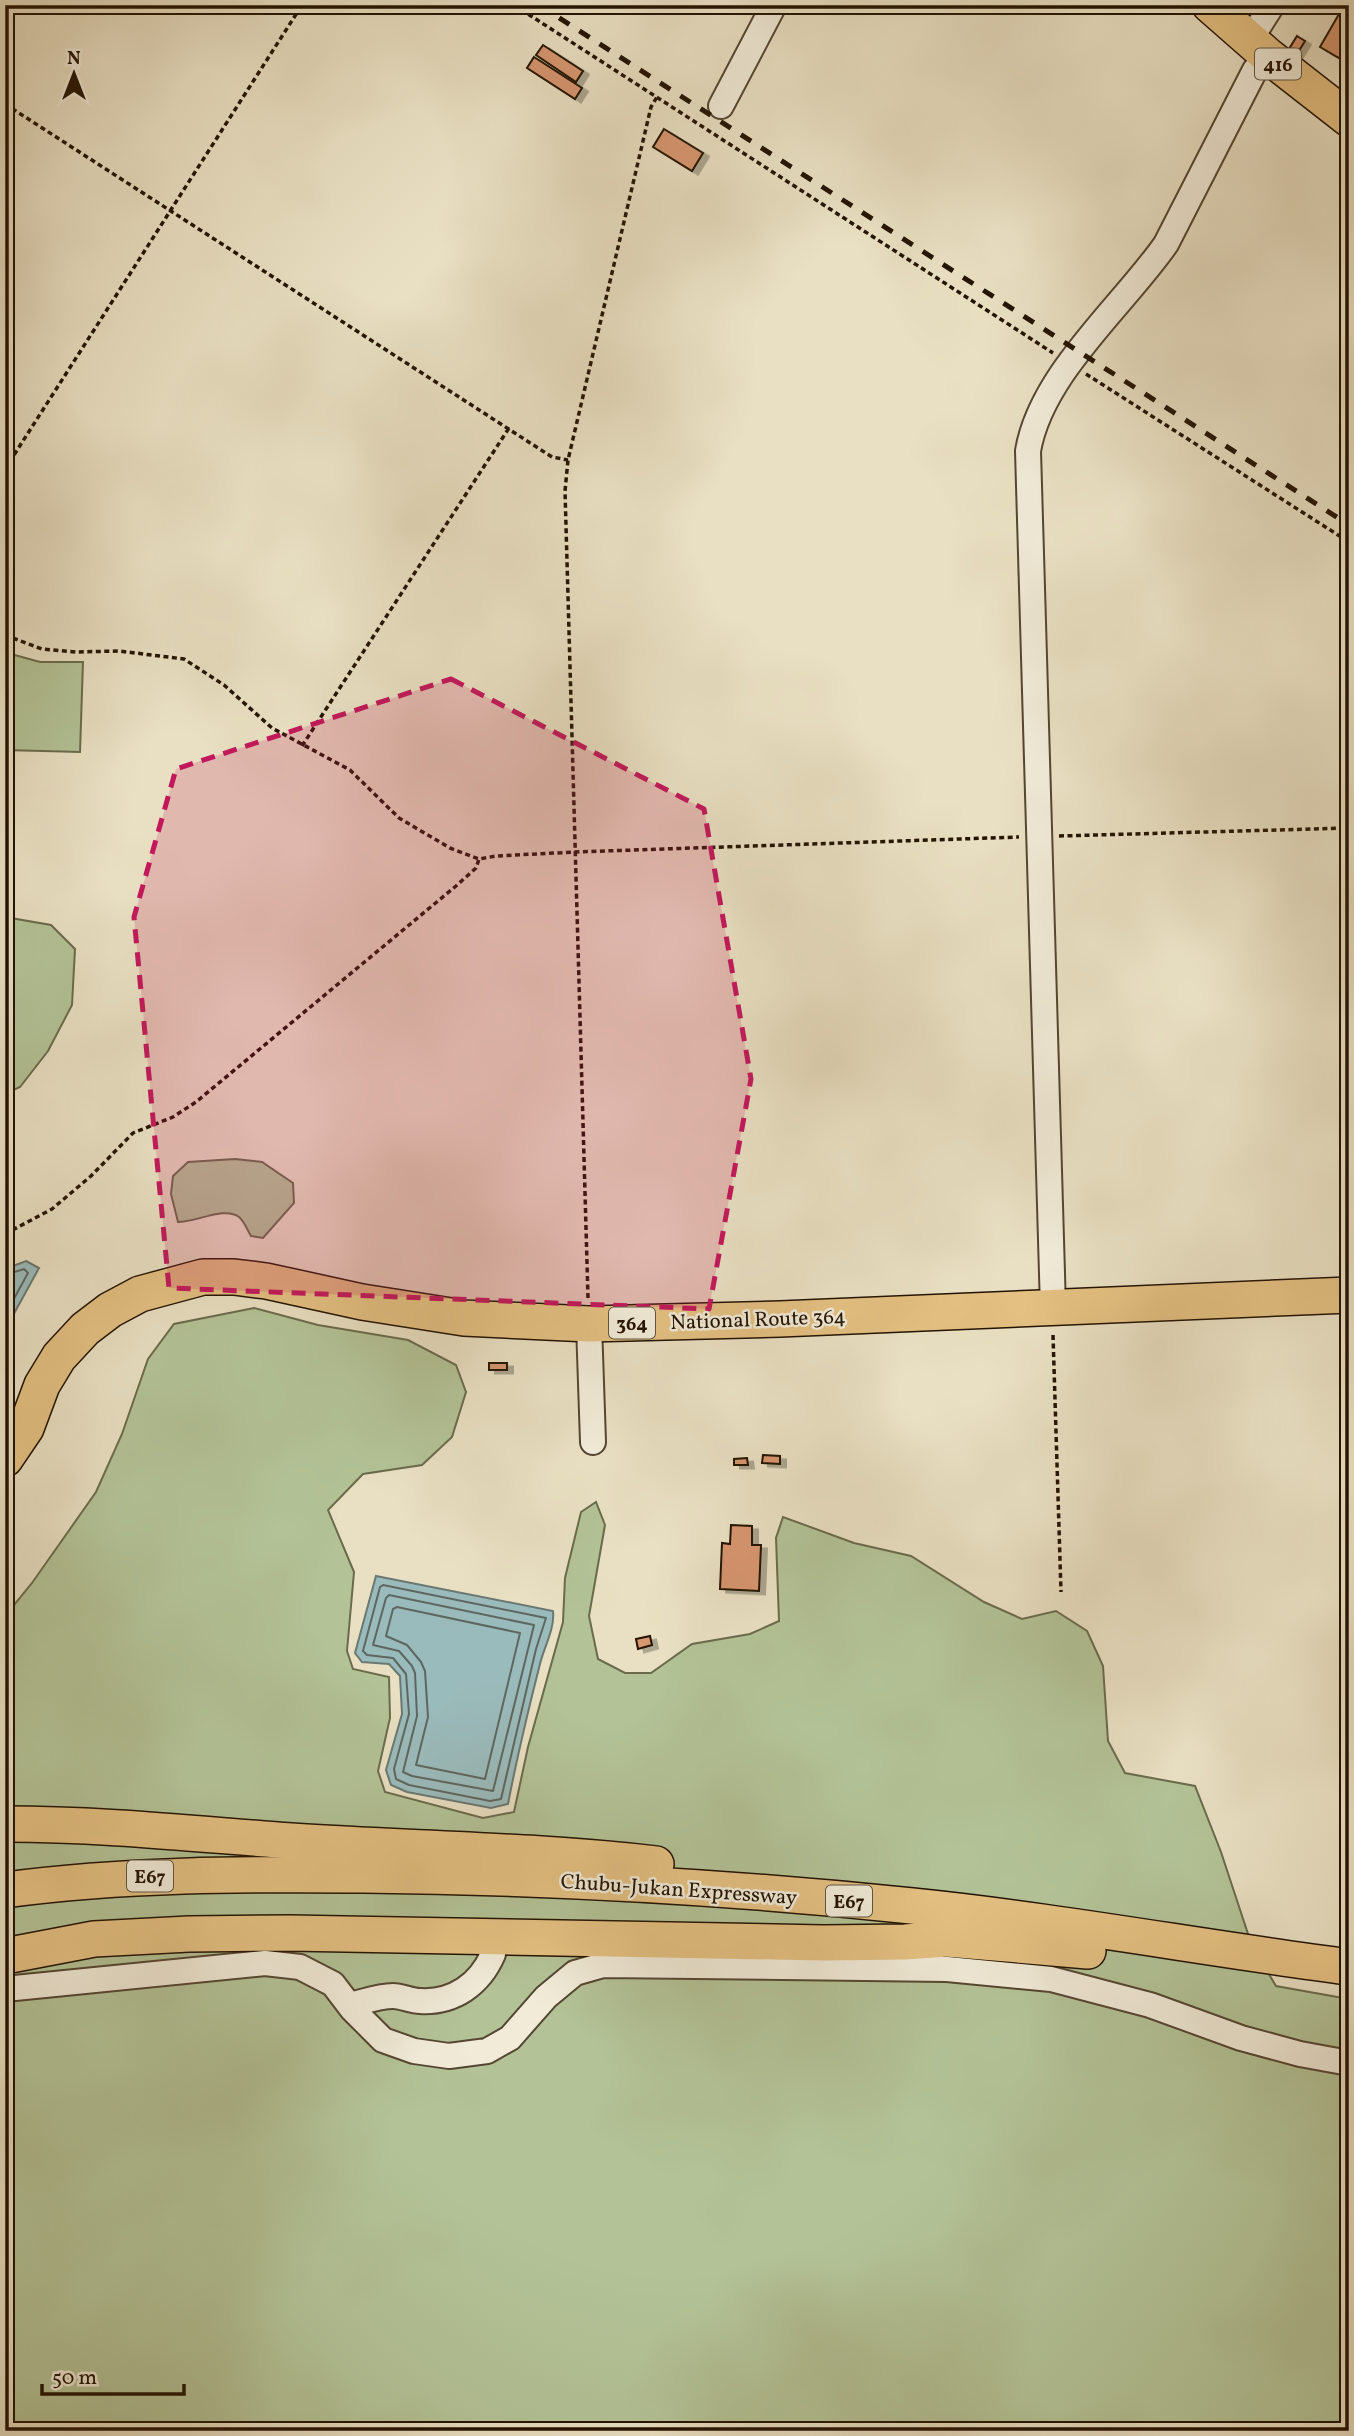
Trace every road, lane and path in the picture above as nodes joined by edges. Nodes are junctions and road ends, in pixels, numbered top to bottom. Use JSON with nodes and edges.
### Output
{"nodes":[{"id":1,"x":302,"y":5,"type":"edge"},
{"id":2,"x":514,"y":5,"type":"edge"},
{"id":3,"x":774,"y":5,"type":"edge"},
{"id":4,"x":1210,"y":5,"type":"edge"},
{"id":5,"x":1272,"y":5,"type":"edge"},
{"id":6,"x":1258,"y":48,"type":"junction"},
{"id":7,"x":657,"y":97,"type":"junction"},
{"id":8,"x":5,"y":104,"type":"edge"},
{"id":9,"x":721,"y":106,"type":"dead end"},
{"id":10,"x":1349,"y":119,"type":"edge"},
{"id":11,"x":170,"y":210,"type":"junction"},
{"id":12,"x":1070,"y":363,"type":"junction"},
{"id":13,"x":509,"y":428,"type":"junction"},
{"id":14,"x":568,"y":460,"type":"junction"},
{"id":15,"x":5,"y":469,"type":"edge"},
{"id":16,"x":1349,"y":542,"type":"edge"},
{"id":17,"x":5,"y":635,"type":"edge"},
{"id":18,"x":302,"y":746,"type":"junction"},
{"id":19,"x":1349,"y":828,"type":"edge"},
{"id":20,"x":1038,"y":837,"type":"junction"},
{"id":21,"x":575,"y":852,"type":"junction"},
{"id":22,"x":479,"y":859,"type":"junction"},
{"id":23,"x":5,"y":1234,"type":"edge"},
{"id":24,"x":1349,"y":1295,"type":"edge"},
{"id":25,"x":1053,"y":1308,"type":"junction"},
{"id":26,"x":589,"y":1324,"type":"junction"},
{"id":27,"x":593,"y":1441,"type":"dead end"},
{"id":28,"x":5,"y":1459,"type":"edge"},
{"id":29,"x":1060,"y":1592,"type":"dead end"},
{"id":30,"x":5,"y":1824,"type":"edge"},
{"id":31,"x":293,"y":1858,"type":"junction"},
{"id":32,"x":5,"y":1890,"type":"edge"},
{"id":33,"x":493,"y":1954,"type":"dead end"},
{"id":34,"x":5,"y":1956,"type":"edge"},
{"id":35,"x":1287,"y":1959,"type":"junction"},
{"id":36,"x":1349,"y":1967,"type":"edge"},
{"id":37,"x":5,"y":1989,"type":"edge"},
{"id":38,"x":350,"y":2005,"type":"junction"},
{"id":39,"x":1349,"y":2063,"type":"edge"}],
"edges":[{"from":1,"to":11,"type":"path"},
{"from":2,"to":7,"type":"path"},
{"from":3,"to":9,"type":"street"},
{"from":4,"to":6,"type":"highway","number":"416"},
{"from":5,"to":6,"type":"street"},
{"from":6,"to":10,"type":"highway","number":"416"},
{"from":6,"to":12,"type":"street"},
{"from":7,"to":12,"type":"path"},
{"from":7,"to":14,"type":"path"},
{"from":8,"to":11,"type":"path"},
{"from":11,"to":13,"type":"path"},
{"from":11,"to":15,"type":"path"},
{"from":12,"to":16,"type":"path"},
{"from":12,"to":20,"type":"street"},
{"from":13,"to":14,"type":"path"},
{"from":13,"to":18,"type":"path"},
{"from":14,"to":21,"type":"path"},
{"from":17,"to":18,"type":"path"},
{"from":18,"to":22,"type":"path"},
{"from":19,"to":20,"type":"path"},
{"from":20,"to":21,"type":"path"},
{"from":20,"to":25,"type":"street"},
{"from":21,"to":22,"type":"path"},
{"from":21,"to":26,"type":"path"},
{"from":22,"to":23,"type":"path"},
{"from":24,"to":25,"type":"highway","name":"National Route 364","number":"364"},
{"from":25,"to":26,"type":"highway","name":"National Route 364","number":"364"},
{"from":25,"to":29,"type":"path"},
{"from":26,"to":27,"type":"street"},
{"from":26,"to":28,"type":"highway","name":"National Route 364","number":"364"},
{"from":30,"to":31,"type":"highway"},
{"from":31,"to":32,"type":"highway","name":"Chubu-Jukan Expressway","number":"E67"},
{"from":31,"to":35,"type":"highway","name":"Chubu-Jukan Expressway","number":"E67"},
{"from":33,"to":38,"type":"street"},
{"from":34,"to":35,"type":"highway"},
{"from":35,"to":36,"type":"highway","name":"Chubu-Jukan Expressway","number":"E67"},
{"from":37,"to":38,"type":"street"},
{"from":38,"to":39,"type":"street"}]}
